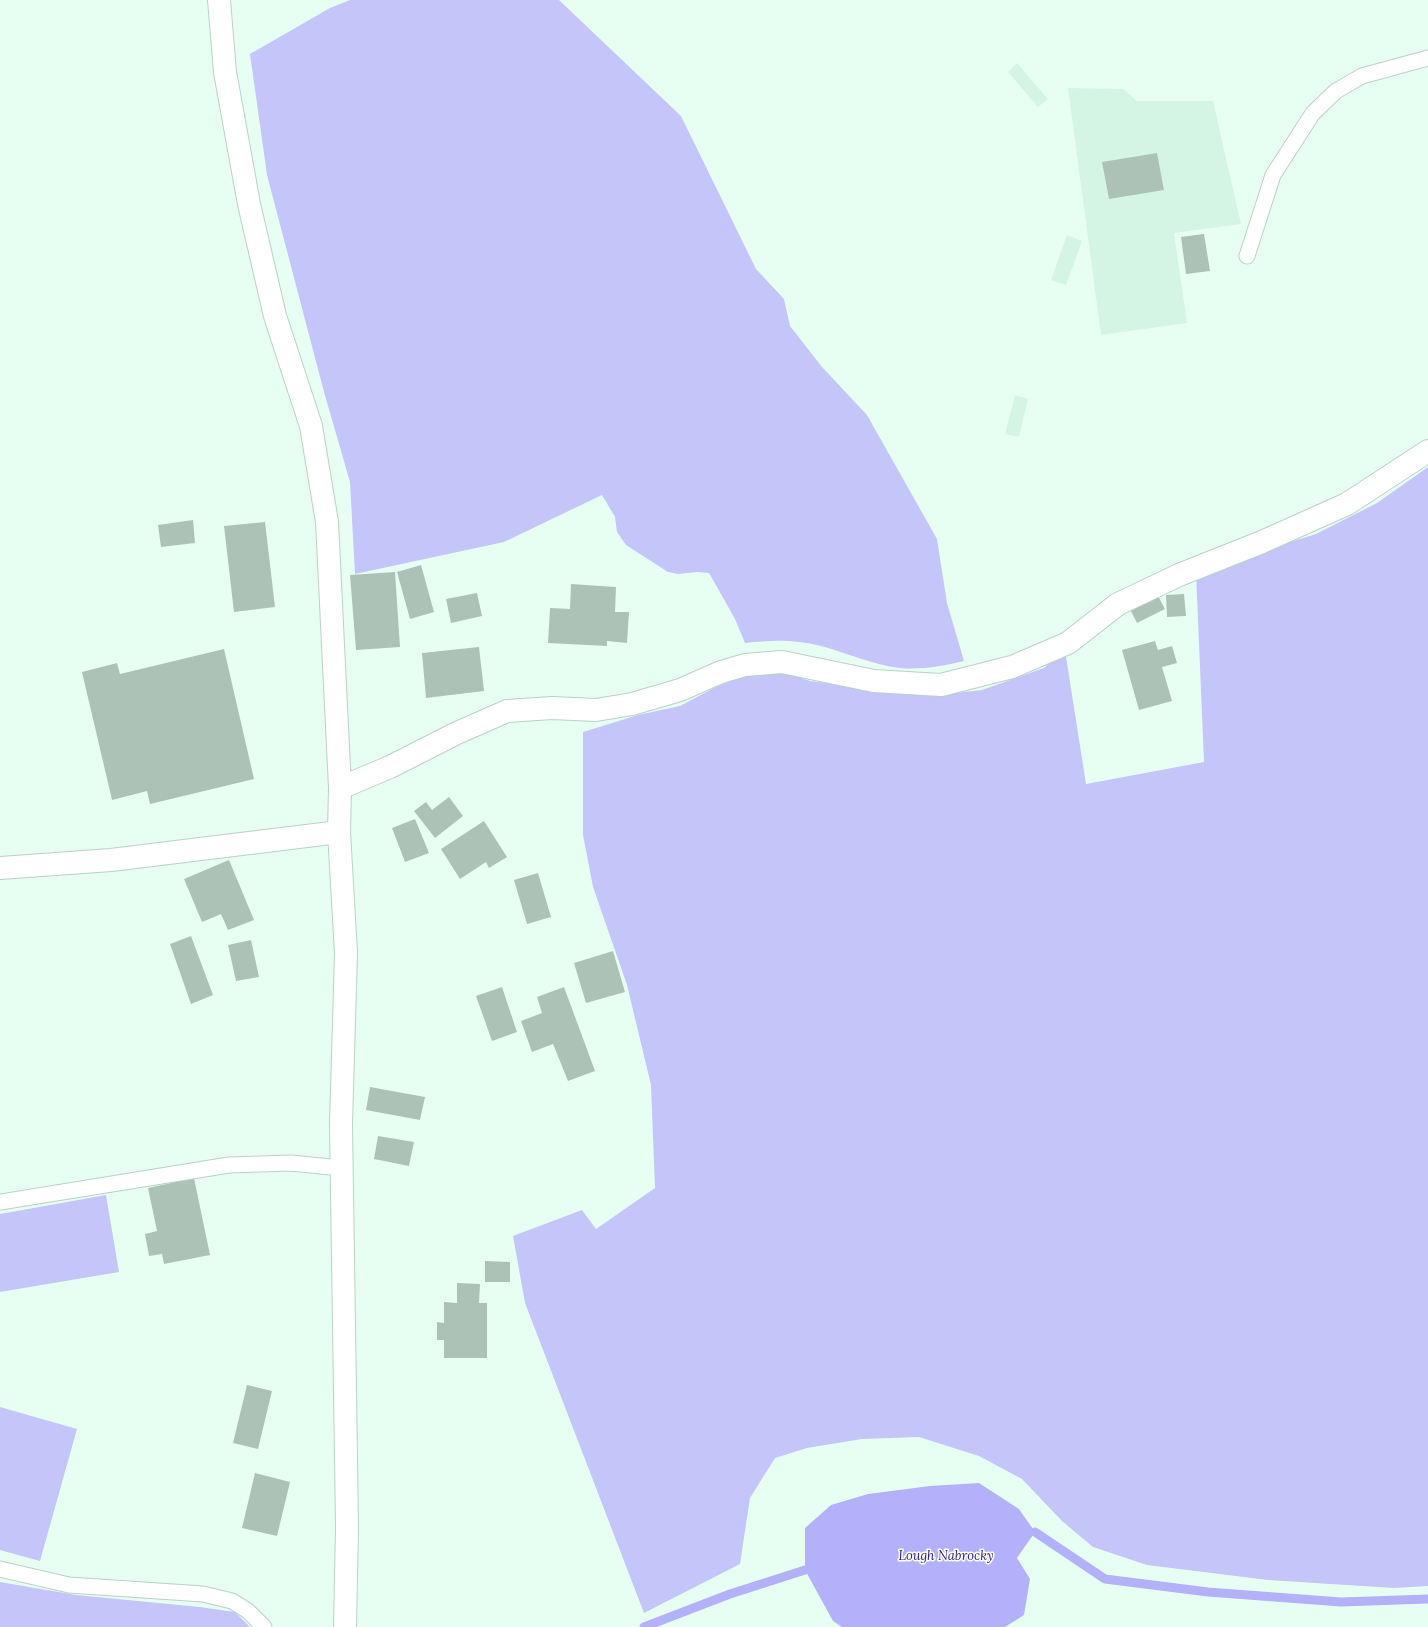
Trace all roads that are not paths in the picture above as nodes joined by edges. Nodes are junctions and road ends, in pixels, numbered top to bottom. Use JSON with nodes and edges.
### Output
{"nodes":[{"id":1,"x":219,"y":0,"type":"edge"},
{"id":2,"x":1428,"y":58,"type":"edge"},
{"id":3,"x":1247,"y":256,"type":"dead end"},
{"id":4,"x":1428,"y":451,"type":"edge"},
{"id":5,"x":340,"y":788,"type":"junction"},
{"id":6,"x":339,"y":832,"type":"junction"},
{"id":7,"x":0,"y":868,"type":"edge"},
{"id":8,"x":341,"y":1168,"type":"junction"},
{"id":9,"x":0,"y":1202,"type":"edge"},
{"id":10,"x":0,"y":1569,"type":"edge"},
{"id":11,"x":264,"y":1627,"type":"edge"},
{"id":12,"x":345,"y":1627,"type":"edge"}],
"edges":[{"from":1,"to":5,"type":"street"},
{"from":2,"to":3,"type":"lane"},
{"from":4,"to":5,"type":"street"},
{"from":5,"to":6,"type":"street"},
{"from":6,"to":7,"type":"street"},
{"from":6,"to":8,"type":"street"},
{"from":8,"to":9,"type":"lane"},
{"from":8,"to":12,"type":"street"},
{"from":10,"to":11,"type":"lane"}]}
